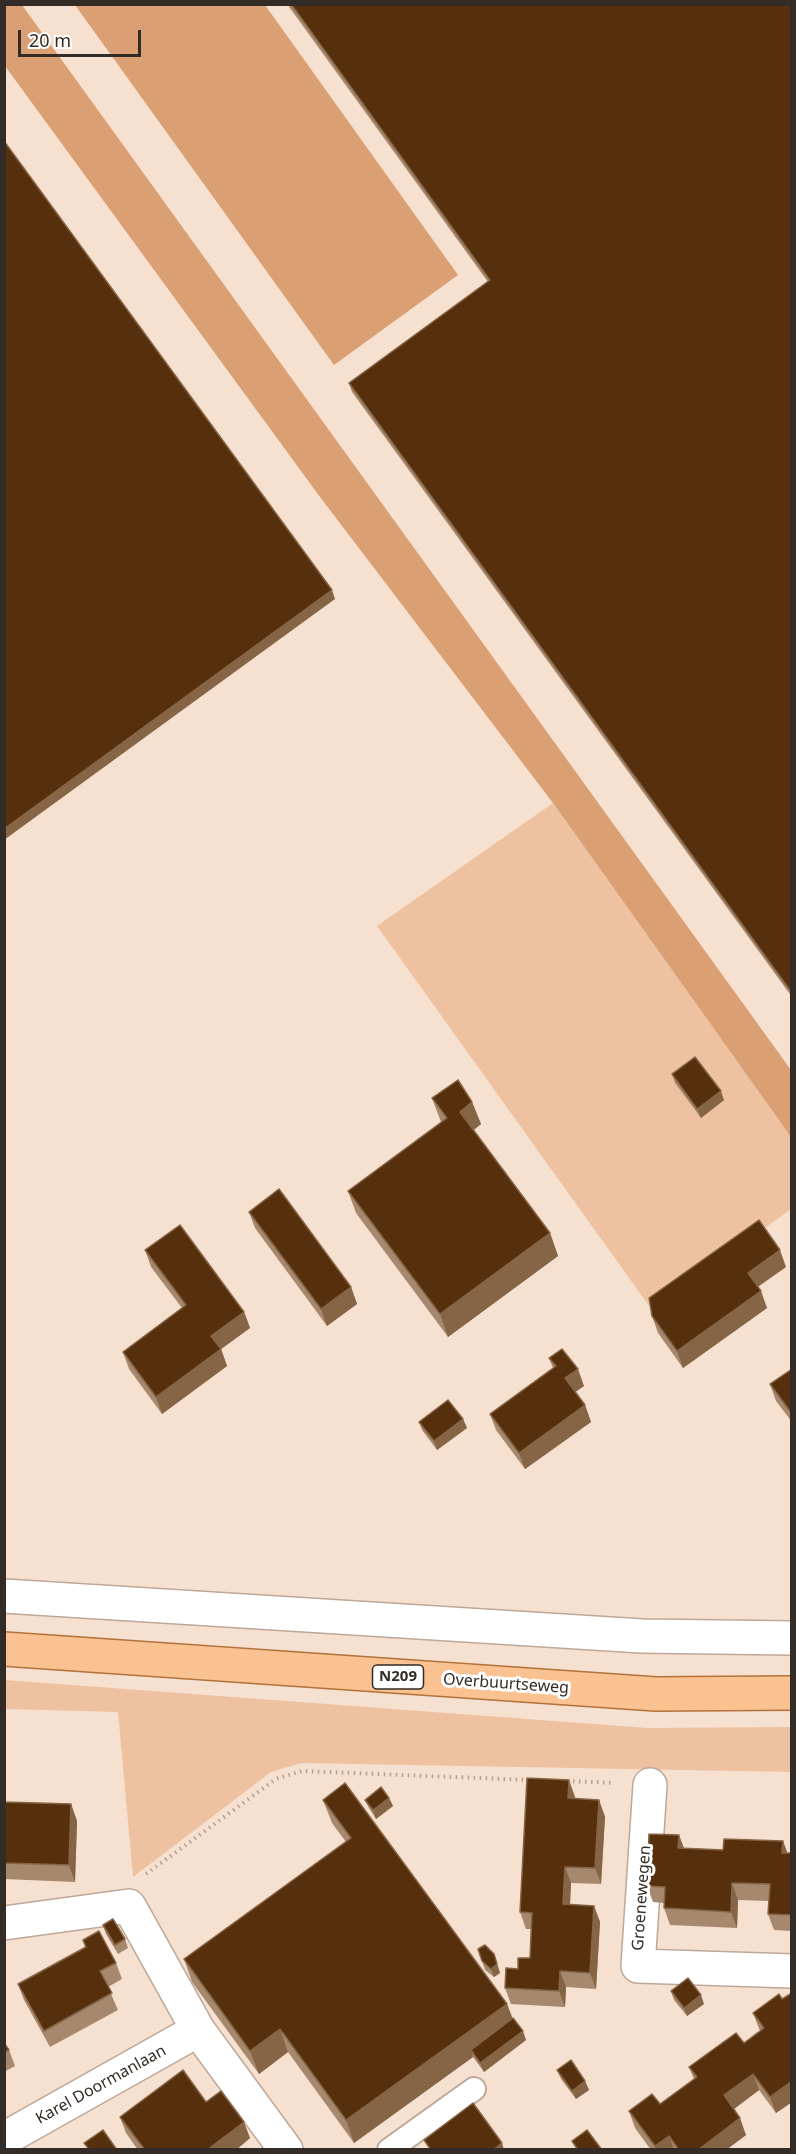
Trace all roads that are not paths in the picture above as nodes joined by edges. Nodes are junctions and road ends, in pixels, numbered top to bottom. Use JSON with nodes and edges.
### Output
{"nodes":[{"id":1,"x":4,"y":1596,"type":"edge"},
{"id":2,"x":792,"y":1638,"type":"edge"},
{"id":3,"x":4,"y":1649,"type":"edge"},
{"id":4,"x":792,"y":1693,"type":"edge"},
{"id":5,"x":650,"y":1785,"type":"road end"},
{"id":6,"x":4,"y":1923,"type":"edge"},
{"id":7,"x":792,"y":1971,"type":"edge"},
{"id":8,"x":198,"y":2030,"type":"junction"},
{"id":9,"x":474,"y":2088,"type":"dead end"},
{"id":10,"x":4,"y":2139,"type":"edge"},
{"id":11,"x":286,"y":2150,"type":"edge"},
{"id":12,"x":389,"y":2150,"type":"edge"}],
"edges":[{"from":1,"to":2,"type":"street"},
{"from":3,"to":4,"type":"main road","name":"Overbuurtseweg","number":"N209"},
{"from":5,"to":7,"type":"street","name":"Groenewegen"},
{"from":6,"to":8,"type":"street"},
{"from":8,"to":10,"type":"street","name":"Karel Doormanlaan"},
{"from":8,"to":11,"type":"street"},
{"from":9,"to":12,"type":"lane"}]}
